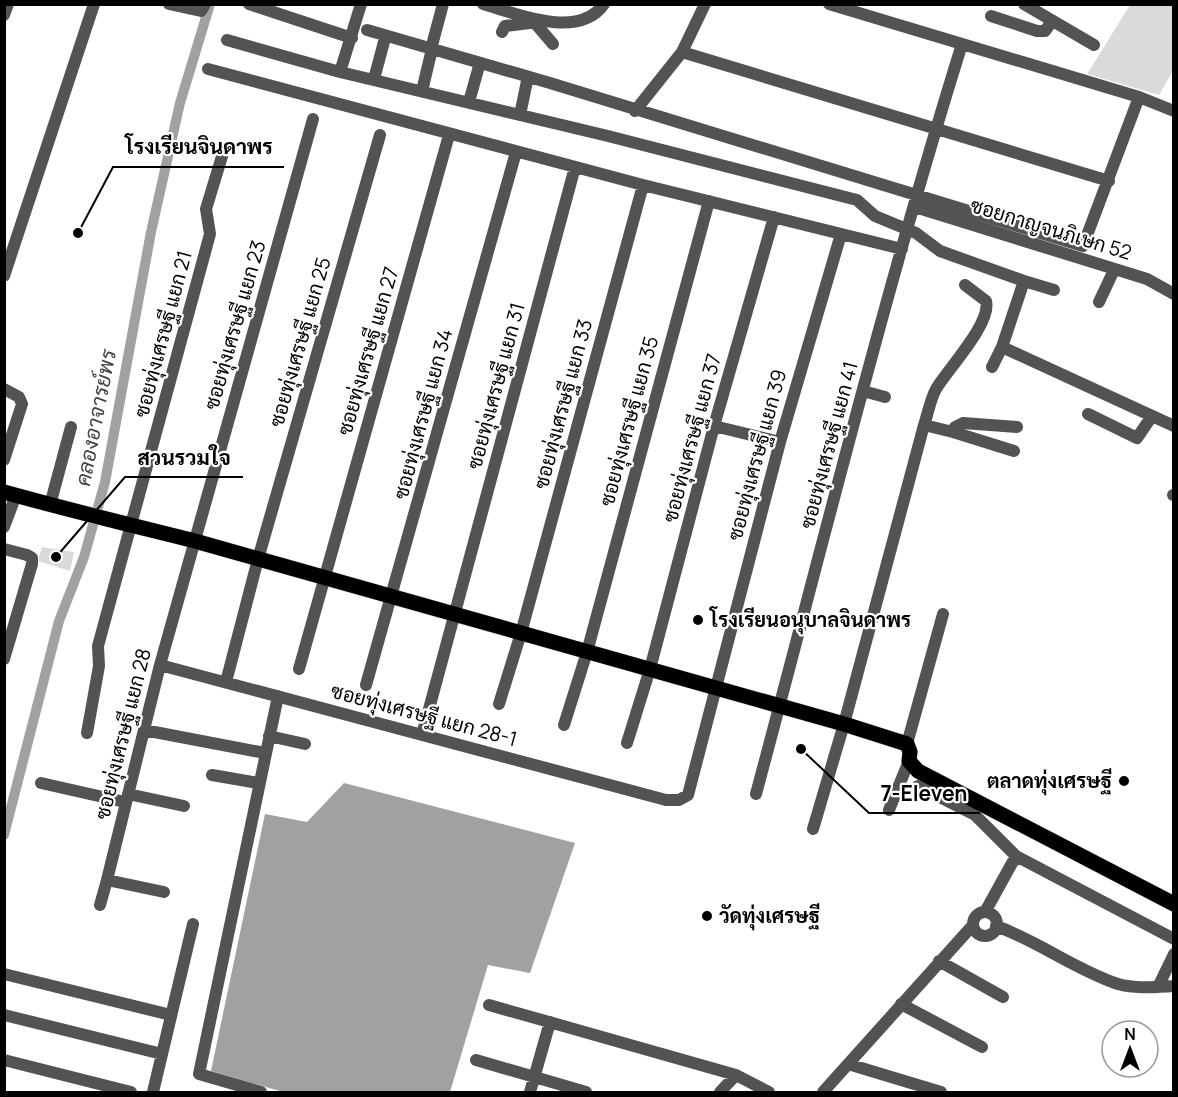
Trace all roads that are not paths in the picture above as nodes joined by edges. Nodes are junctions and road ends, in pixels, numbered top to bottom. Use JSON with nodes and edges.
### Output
{"nodes":[{"id":1,"x":8,"y":4,"type":"edge"},
{"id":2,"x":94,"y":4,"type":"edge"},
{"id":3,"x":169,"y":4,"type":"edge"},
{"id":4,"x":249,"y":4,"type":"edge"},
{"id":5,"x":361,"y":4,"type":"edge"},
{"id":6,"x":443,"y":4,"type":"edge"},
{"id":7,"x":483,"y":4,"type":"edge"},
{"id":8,"x":604,"y":4,"type":"edge"},
{"id":9,"x":705,"y":4,"type":"edge"},
{"id":10,"x":829,"y":4,"type":"edge"},
{"id":11,"x":999,"y":4,"type":"edge"},
{"id":12,"x":1024,"y":4,"type":"edge"},
{"id":13,"x":200,"y":8,"type":"edge"},
{"id":14,"x":1039,"y":8,"type":"edge"},
{"id":15,"x":4,"y":15,"type":"edge"},
{"id":16,"x":1052,"y":21,"type":"junction"},
{"id":17,"x":539,"y":22,"type":"junction"},
{"id":18,"x":367,"y":30,"type":"dead end"},
{"id":19,"x":501,"y":32,"type":"dead end"},
{"id":20,"x":352,"y":38,"type":"junction"},
{"id":21,"x":385,"y":38,"type":"dead end"},
{"id":22,"x":227,"y":40,"type":"dead end"},
{"id":23,"x":554,"y":44,"type":"dead end"},
{"id":24,"x":962,"y":44,"type":"junction"},
{"id":25,"x":1094,"y":45,"type":"dead end"},
{"id":26,"x":431,"y":51,"type":"junction"},
{"id":27,"x":682,"y":52,"type":"junction"},
{"id":28,"x":479,"y":66,"type":"dead end"},
{"id":29,"x":208,"y":69,"type":"dead end"},
{"id":30,"x":340,"y":72,"type":"junction"},
{"id":31,"x":374,"y":79,"type":"junction"},
{"id":32,"x":528,"y":81,"type":"dead end"},
{"id":33,"x":422,"y":91,"type":"junction"},
{"id":34,"x":1139,"y":97,"type":"junction"},
{"id":35,"x":469,"y":102,"type":"junction"},
{"id":36,"x":634,"y":111,"type":"junction"},
{"id":37,"x":1173,"y":111,"type":"edge"},
{"id":38,"x":520,"y":115,"type":"junction"},
{"id":39,"x":313,"y":119,"type":"dead end"},
{"id":40,"x":936,"y":130,"type":"junction"},
{"id":41,"x":380,"y":135,"type":"dead end"},
{"id":42,"x":449,"y":135,"type":"junction"},
{"id":43,"x":516,"y":152,"type":"junction"},
{"id":44,"x":223,"y":153,"type":"dead end"},
{"id":45,"x":575,"y":167,"type":"junction"},
{"id":46,"x":1109,"y":181,"type":"junction"},
{"id":47,"x":643,"y":185,"type":"junction"},
{"id":48,"x":708,"y":201,"type":"junction"},
{"id":49,"x":917,"y":201,"type":"junction"},
{"id":50,"x":774,"y":217,"type":"junction"},
{"id":51,"x":907,"y":230,"type":"junction"},
{"id":52,"x":841,"y":234,"type":"junction"},
{"id":53,"x":902,"y":249,"type":"junction"},
{"id":54,"x":1114,"y":270,"type":"junction"},
{"id":55,"x":4,"y":276,"type":"edge"},
{"id":56,"x":1024,"y":281,"type":"junction"},
{"id":57,"x":965,"y":285,"type":"dead end"},
{"id":58,"x":1054,"y":290,"type":"dead end"},
{"id":59,"x":1173,"y":294,"type":"edge"},
{"id":60,"x":1099,"y":302,"type":"dead end"},
{"id":61,"x":1002,"y":347,"type":"junction"},
{"id":62,"x":992,"y":367,"type":"dead end"},
{"id":63,"x":4,"y":389,"type":"edge"},
{"id":64,"x":863,"y":391,"type":"junction"},
{"id":65,"x":885,"y":397,"type":"dead end"},
{"id":66,"x":1088,"y":414,"type":"dead end"},
{"id":67,"x":1152,"y":416,"type":"junction"},
{"id":68,"x":924,"y":425,"type":"junction"},
{"id":69,"x":714,"y":426,"type":"junction"},
{"id":70,"x":1173,"y":426,"type":"edge"},
{"id":71,"x":71,"y":427,"type":"dead end"},
{"id":72,"x":1017,"y":427,"type":"dead end"},
{"id":73,"x":953,"y":432,"type":"junction"},
{"id":74,"x":780,"y":441,"type":"junction"},
{"id":75,"x":1014,"y":451,"type":"dead end"},
{"id":76,"x":4,"y":460,"type":"edge"},
{"id":77,"x":10,"y":493,"type":"edge"},
{"id":78,"x":50,"y":505,"type":"junction"},
{"id":79,"x":132,"y":525,"type":"junction"},
{"id":80,"x":4,"y":527,"type":"edge"},
{"id":81,"x":195,"y":542,"type":"junction"},
{"id":82,"x":4,"y":549,"type":"edge"},
{"id":83,"x":258,"y":559,"type":"junction"},
{"id":84,"x":325,"y":578,"type":"junction"},
{"id":85,"x":392,"y":597,"type":"junction"},
{"id":86,"x":943,"y":614,"type":"dead end"},
{"id":87,"x":456,"y":615,"type":"junction"},
{"id":88,"x":521,"y":633,"type":"junction"},
{"id":89,"x":586,"y":652,"type":"junction"},
{"id":90,"x":4,"y":658,"type":"edge"},
{"id":91,"x":160,"y":665,"type":"junction"},
{"id":92,"x":299,"y":669,"type":"dead end"},
{"id":93,"x":650,"y":669,"type":"junction"},
{"id":94,"x":226,"y":682,"type":"junction"},
{"id":95,"x":366,"y":685,"type":"dead end"},
{"id":96,"x":715,"y":687,"type":"junction"},
{"id":97,"x":278,"y":696,"type":"junction"},
{"id":98,"x":499,"y":704,"type":"dead end"},
{"id":99,"x":780,"y":706,"type":"junction"},
{"id":100,"x":844,"y":724,"type":"junction"},
{"id":101,"x":564,"y":725,"type":"dead end"},
{"id":102,"x":144,"y":730,"type":"junction"},
{"id":103,"x":87,"y":733,"type":"dead end"},
{"id":104,"x":422,"y":735,"type":"junction"},
{"id":105,"x":269,"y":736,"type":"junction"},
{"id":106,"x":627,"y":743,"type":"dead end"},
{"id":107,"x":305,"y":744,"type":"dead end"},
{"id":108,"x":907,"y":744,"type":"junction"},
{"id":109,"x":265,"y":753,"type":"junction"},
{"id":110,"x":909,"y":760,"type":"junction"},
{"id":111,"x":212,"y":775,"type":"dead end"},
{"id":112,"x":41,"y":783,"type":"dead end"},
{"id":113,"x":258,"y":783,"type":"junction"},
{"id":114,"x":918,"y":786,"type":"dead end"},
{"id":115,"x":756,"y":794,"type":"dead end"},
{"id":116,"x":126,"y":798,"type":"junction"},
{"id":117,"x":679,"y":800,"type":"joint"},
{"id":118,"x":184,"y":806,"type":"dead end"},
{"id":119,"x":889,"y":810,"type":"dead end"},
{"id":120,"x":813,"y":829,"type":"dead end"},
{"id":121,"x":1016,"y":856,"type":"junction"},
{"id":122,"x":107,"y":880,"type":"junction"},
{"id":123,"x":165,"y":892,"type":"dead end"},
{"id":124,"x":1173,"y":904,"type":"edge"},
{"id":125,"x":100,"y":905,"type":"dead end"},
{"id":126,"x":985,"y":912,"type":"junction"},
{"id":127,"x":193,"y":924,"type":"dead end"},
{"id":128,"x":973,"y":925,"type":"junction"},
{"id":129,"x":996,"y":926,"type":"junction"},
{"id":130,"x":1173,"y":939,"type":"edge"},
{"id":131,"x":1173,"y":954,"type":"edge"},
{"id":132,"x":939,"y":961,"type":"junction"},
{"id":133,"x":4,"y":974,"type":"edge"},
{"id":134,"x":1173,"y":986,"type":"edge"},
{"id":135,"x":1158,"y":987,"type":"junction"},
{"id":136,"x":1003,"y":997,"type":"dead end"},
{"id":137,"x":901,"y":1004,"type":"junction"},
{"id":138,"x":489,"y":1005,"type":"dead end"},
{"id":139,"x":171,"y":1015,"type":"junction"},
{"id":140,"x":4,"y":1016,"type":"edge"},
{"id":141,"x":549,"y":1022,"type":"junction"},
{"id":142,"x":982,"y":1047,"type":"dead end"},
{"id":143,"x":162,"y":1054,"type":"junction"},
{"id":144,"x":4,"y":1060,"type":"edge"},
{"id":145,"x":476,"y":1060,"type":"dead end"},
{"id":146,"x":848,"y":1064,"type":"junction"},
{"id":147,"x":736,"y":1075,"type":"junction"},
{"id":148,"x":534,"y":1077,"type":"junction"},
{"id":149,"x":131,"y":1092,"type":"edge"},
{"id":150,"x":153,"y":1092,"type":"edge"},
{"id":151,"x":261,"y":1092,"type":"edge"},
{"id":152,"x":530,"y":1092,"type":"edge"},
{"id":153,"x":586,"y":1092,"type":"edge"},
{"id":154,"x":720,"y":1092,"type":"edge"},
{"id":155,"x":769,"y":1092,"type":"edge"},
{"id":156,"x":823,"y":1092,"type":"edge"},
{"id":157,"x":941,"y":1092,"type":"edge"}],
"edges":[{"from":1,"to":15,"type":"street"},
{"from":2,"to":55,"type":"street"},
{"from":3,"to":13,"type":"street"},
{"from":4,"to":20,"type":"street"},
{"from":5,"to":20,"type":"street"},
{"from":6,"to":26,"type":"street"},
{"from":7,"to":17,"type":"street"},
{"from":8,"to":17,"type":"street"},
{"from":9,"to":27,"type":"street"},
{"from":10,"to":24,"type":"street"},
{"from":11,"to":16,"type":"street"},
{"from":12,"to":14,"type":"street"},
{"from":14,"to":16,"type":"street"},
{"from":16,"to":25,"type":"street"},
{"from":17,"to":19,"type":"street"},
{"from":17,"to":23,"type":"street"},
{"from":18,"to":26,"type":"street"},
{"from":20,"to":30,"type":"street"},
{"from":21,"to":31,"type":"street"},
{"from":22,"to":30,"type":"street"},
{"from":24,"to":34,"type":"street"},
{"from":24,"to":40,"type":"street","name":"ซอยทุ่งเศรษฐี แยก 41"},
{"from":26,"to":33,"type":"street"},
{"from":26,"to":36,"type":"street"},
{"from":27,"to":36,"type":"street"},
{"from":27,"to":40,"type":"street"},
{"from":28,"to":35,"type":"street"},
{"from":29,"to":42,"type":"street"},
{"from":30,"to":31,"type":"street"},
{"from":31,"to":33,"type":"street"},
{"from":32,"to":38,"type":"street"},
{"from":33,"to":35,"type":"street"},
{"from":34,"to":37,"type":"street"},
{"from":34,"to":46,"type":"street"},
{"from":35,"to":38,"type":"street"},
{"from":36,"to":49,"type":"street"},
{"from":38,"to":51,"type":"street"},
{"from":39,"to":81,"type":"street","name":"ซอยทุ่งเศรษฐี แยก 23"},
{"from":40,"to":46,"type":"street"},
{"from":40,"to":49,"type":"street","name":"ซอยทุ่งเศรษฐี แยก 41"},
{"from":41,"to":83,"type":"street","name":"ซอยทุ่งเศรษฐี แยก 25"},
{"from":42,"to":43,"type":"street"},
{"from":42,"to":84,"type":"street","name":"ซอยทุ่งเศรษฐี แยก 27"},
{"from":43,"to":45,"type":"street"},
{"from":43,"to":85,"type":"street","name":"ซอยทุ่งเศรษฐี แยก 34"},
{"from":44,"to":79,"type":"street","name":"ซอยทุ่งเศรษฐี แยก 21"},
{"from":45,"to":47,"type":"street"},
{"from":45,"to":87,"type":"street","name":"ซอยทุ่งเศรษฐี แยก 31"},
{"from":46,"to":49,"type":"street"},
{"from":47,"to":48,"type":"street"},
{"from":47,"to":88,"type":"street","name":"ซอยทุ่งเศรษฐี แยก 33"},
{"from":48,"to":50,"type":"street"},
{"from":48,"to":89,"type":"street","name":"ซอยทุ่งเศรษฐี แยก 35"},
{"from":49,"to":51,"type":"street","name":"ซอยทุ่งเศรษฐี แยก 41"},
{"from":49,"to":54,"type":"street","name":"ซอยกาญจนภิเษก 52"},
{"from":50,"to":52,"type":"street"},
{"from":50,"to":69,"type":"street","name":"ซอยทุ่งเศรษฐี แยก 37"},
{"from":51,"to":53,"type":"street","name":"ซอยทุ่งเศรษฐี แยก 41"},
{"from":51,"to":56,"type":"street"},
{"from":52,"to":53,"type":"street"},
{"from":52,"to":74,"type":"street","name":"ซอยทุ่งเศรษฐี แยก 39"},
{"from":53,"to":64,"type":"street","name":"ซอยทุ่งเศรษฐี แยก 41"},
{"from":54,"to":59,"type":"street","name":"ซอยกาญจนภิเษก 52"},
{"from":54,"to":60,"type":"street"},
{"from":56,"to":58,"type":"street"},
{"from":56,"to":61,"type":"street"},
{"from":57,"to":68,"type":"street"},
{"from":61,"to":62,"type":"street"},
{"from":61,"to":67,"type":"street"},
{"from":63,"to":76,"type":"street"},
{"from":64,"to":65,"type":"street"},
{"from":64,"to":99,"type":"street","name":"ซอยทุ่งเศรษฐี แยก 41"},
{"from":66,"to":67,"type":"street"},
{"from":67,"to":70,"type":"street"},
{"from":68,"to":73,"type":"street"},
{"from":68,"to":100,"type":"street"},
{"from":69,"to":74,"type":"street"},
{"from":69,"to":93,"type":"street","name":"ซอยทุ่งเศรษฐี แยก 37"},
{"from":71,"to":78,"type":"street"},
{"from":72,"to":73,"type":"street"},
{"from":73,"to":75,"type":"street"},
{"from":74,"to":96,"type":"street","name":"ซอยทุ่งเศรษฐี แยก 39"},
{"from":77,"to":78,"type":"main road"},
{"from":77,"to":80,"type":"street"},
{"from":78,"to":79,"type":"main road"},
{"from":79,"to":81,"type":"main road"},
{"from":79,"to":103,"type":"street","name":"ซอยทุ่งเศรษฐี แยก 21"},
{"from":81,"to":83,"type":"main road"},
{"from":81,"to":91,"type":"street","name":"ซอยทุ่งเศรษฐี แยก 28"},
{"from":82,"to":90,"type":"street"},
{"from":83,"to":84,"type":"main road"},
{"from":83,"to":94,"type":"street","name":"ซอยทุ่งเศรษฐี แยก 25"},
{"from":84,"to":85,"type":"main road"},
{"from":84,"to":92,"type":"street","name":"ซอยทุ่งเศรษฐี แยก 27"},
{"from":85,"to":87,"type":"main road"},
{"from":85,"to":95,"type":"street","name":"ซอยทุ่งเศรษฐี แยก 34"},
{"from":86,"to":108,"type":"street"},
{"from":87,"to":88,"type":"main road"},
{"from":87,"to":104,"type":"street","name":"ซอยทุ่งเศรษฐี แยก 31"},
{"from":88,"to":89,"type":"main road"},
{"from":88,"to":98,"type":"street","name":"ซอยทุ่งเศรษฐี แยก 33"},
{"from":89,"to":93,"type":"main road"},
{"from":89,"to":101,"type":"street","name":"ซอยทุ่งเศรษฐี แยก 35"},
{"from":91,"to":94,"type":"street","name":"ซอยทุ่งเศรษฐี แยก 28-1"},
{"from":91,"to":102,"type":"street","name":"ซอยทุ่งเศรษฐี แยก 28"},
{"from":93,"to":96,"type":"main road"},
{"from":93,"to":106,"type":"street","name":"ซอยทุ่งเศรษฐี แยก 37"},
{"from":94,"to":97,"type":"street","name":"ซอยทุ่งเศรษฐี แยก 28-1"},
{"from":96,"to":99,"type":"main road"},
{"from":96,"to":117,"type":"street","name":"ซอยทุ่งเศรษฐี แยก 39"},
{"from":97,"to":104,"type":"street","name":"ซอยทุ่งเศรษฐี แยก 28-1"},
{"from":97,"to":105,"type":"street"},
{"from":99,"to":100,"type":"main road"},
{"from":99,"to":115,"type":"street","name":"ซอยทุ่งเศรษฐี แยก 41"},
{"from":100,"to":108,"type":"main road"},
{"from":100,"to":120,"type":"street"},
{"from":102,"to":109,"type":"street"},
{"from":102,"to":116,"type":"street","name":"ซอยทุ่งเศรษฐี แยก 28"},
{"from":104,"to":117,"type":"street","name":"ซอยทุ่งเศรษฐี แยก 28-1"},
{"from":105,"to":107,"type":"street"},
{"from":105,"to":109,"type":"street"},
{"from":108,"to":110,"type":"main road"},
{"from":109,"to":113,"type":"street"},
{"from":110,"to":119,"type":"street"},
{"from":110,"to":124,"type":"main road"},
{"from":111,"to":113,"type":"street"},
{"from":112,"to":116,"type":"street"},
{"from":113,"to":151,"type":"street"},
{"from":114,"to":121,"type":"street"},
{"from":116,"to":118,"type":"street"},
{"from":116,"to":122,"type":"street","name":"ซอยทุ่งเศรษฐี แยก 28"},
{"from":121,"to":126,"type":"street"},
{"from":121,"to":130,"type":"street"},
{"from":122,"to":123,"type":"street"},
{"from":122,"to":125,"type":"street","name":"ซอยทุ่งเศรษฐี แยก 28"},
{"from":126,"to":128,"type":"street"},
{"from":126,"to":129,"type":"street"},
{"from":127,"to":139,"type":"street"},
{"from":128,"to":129,"type":"street"},
{"from":128,"to":132,"type":"street"},
{"from":129,"to":135,"type":"street"},
{"from":131,"to":135,"type":"street"},
{"from":132,"to":136,"type":"street"},
{"from":132,"to":137,"type":"street"},
{"from":133,"to":139,"type":"street"},
{"from":134,"to":135,"type":"street"},
{"from":137,"to":142,"type":"street"},
{"from":137,"to":146,"type":"street"},
{"from":138,"to":141,"type":"street"},
{"from":139,"to":143,"type":"street"},
{"from":140,"to":143,"type":"street"},
{"from":141,"to":147,"type":"street"},
{"from":141,"to":148,"type":"street"},
{"from":143,"to":150,"type":"street"},
{"from":144,"to":149,"type":"street"},
{"from":145,"to":148,"type":"street"},
{"from":146,"to":156,"type":"street"},
{"from":146,"to":157,"type":"street"},
{"from":147,"to":154,"type":"street"},
{"from":147,"to":155,"type":"street"},
{"from":148,"to":152,"type":"street"},
{"from":148,"to":153,"type":"street"}]}
